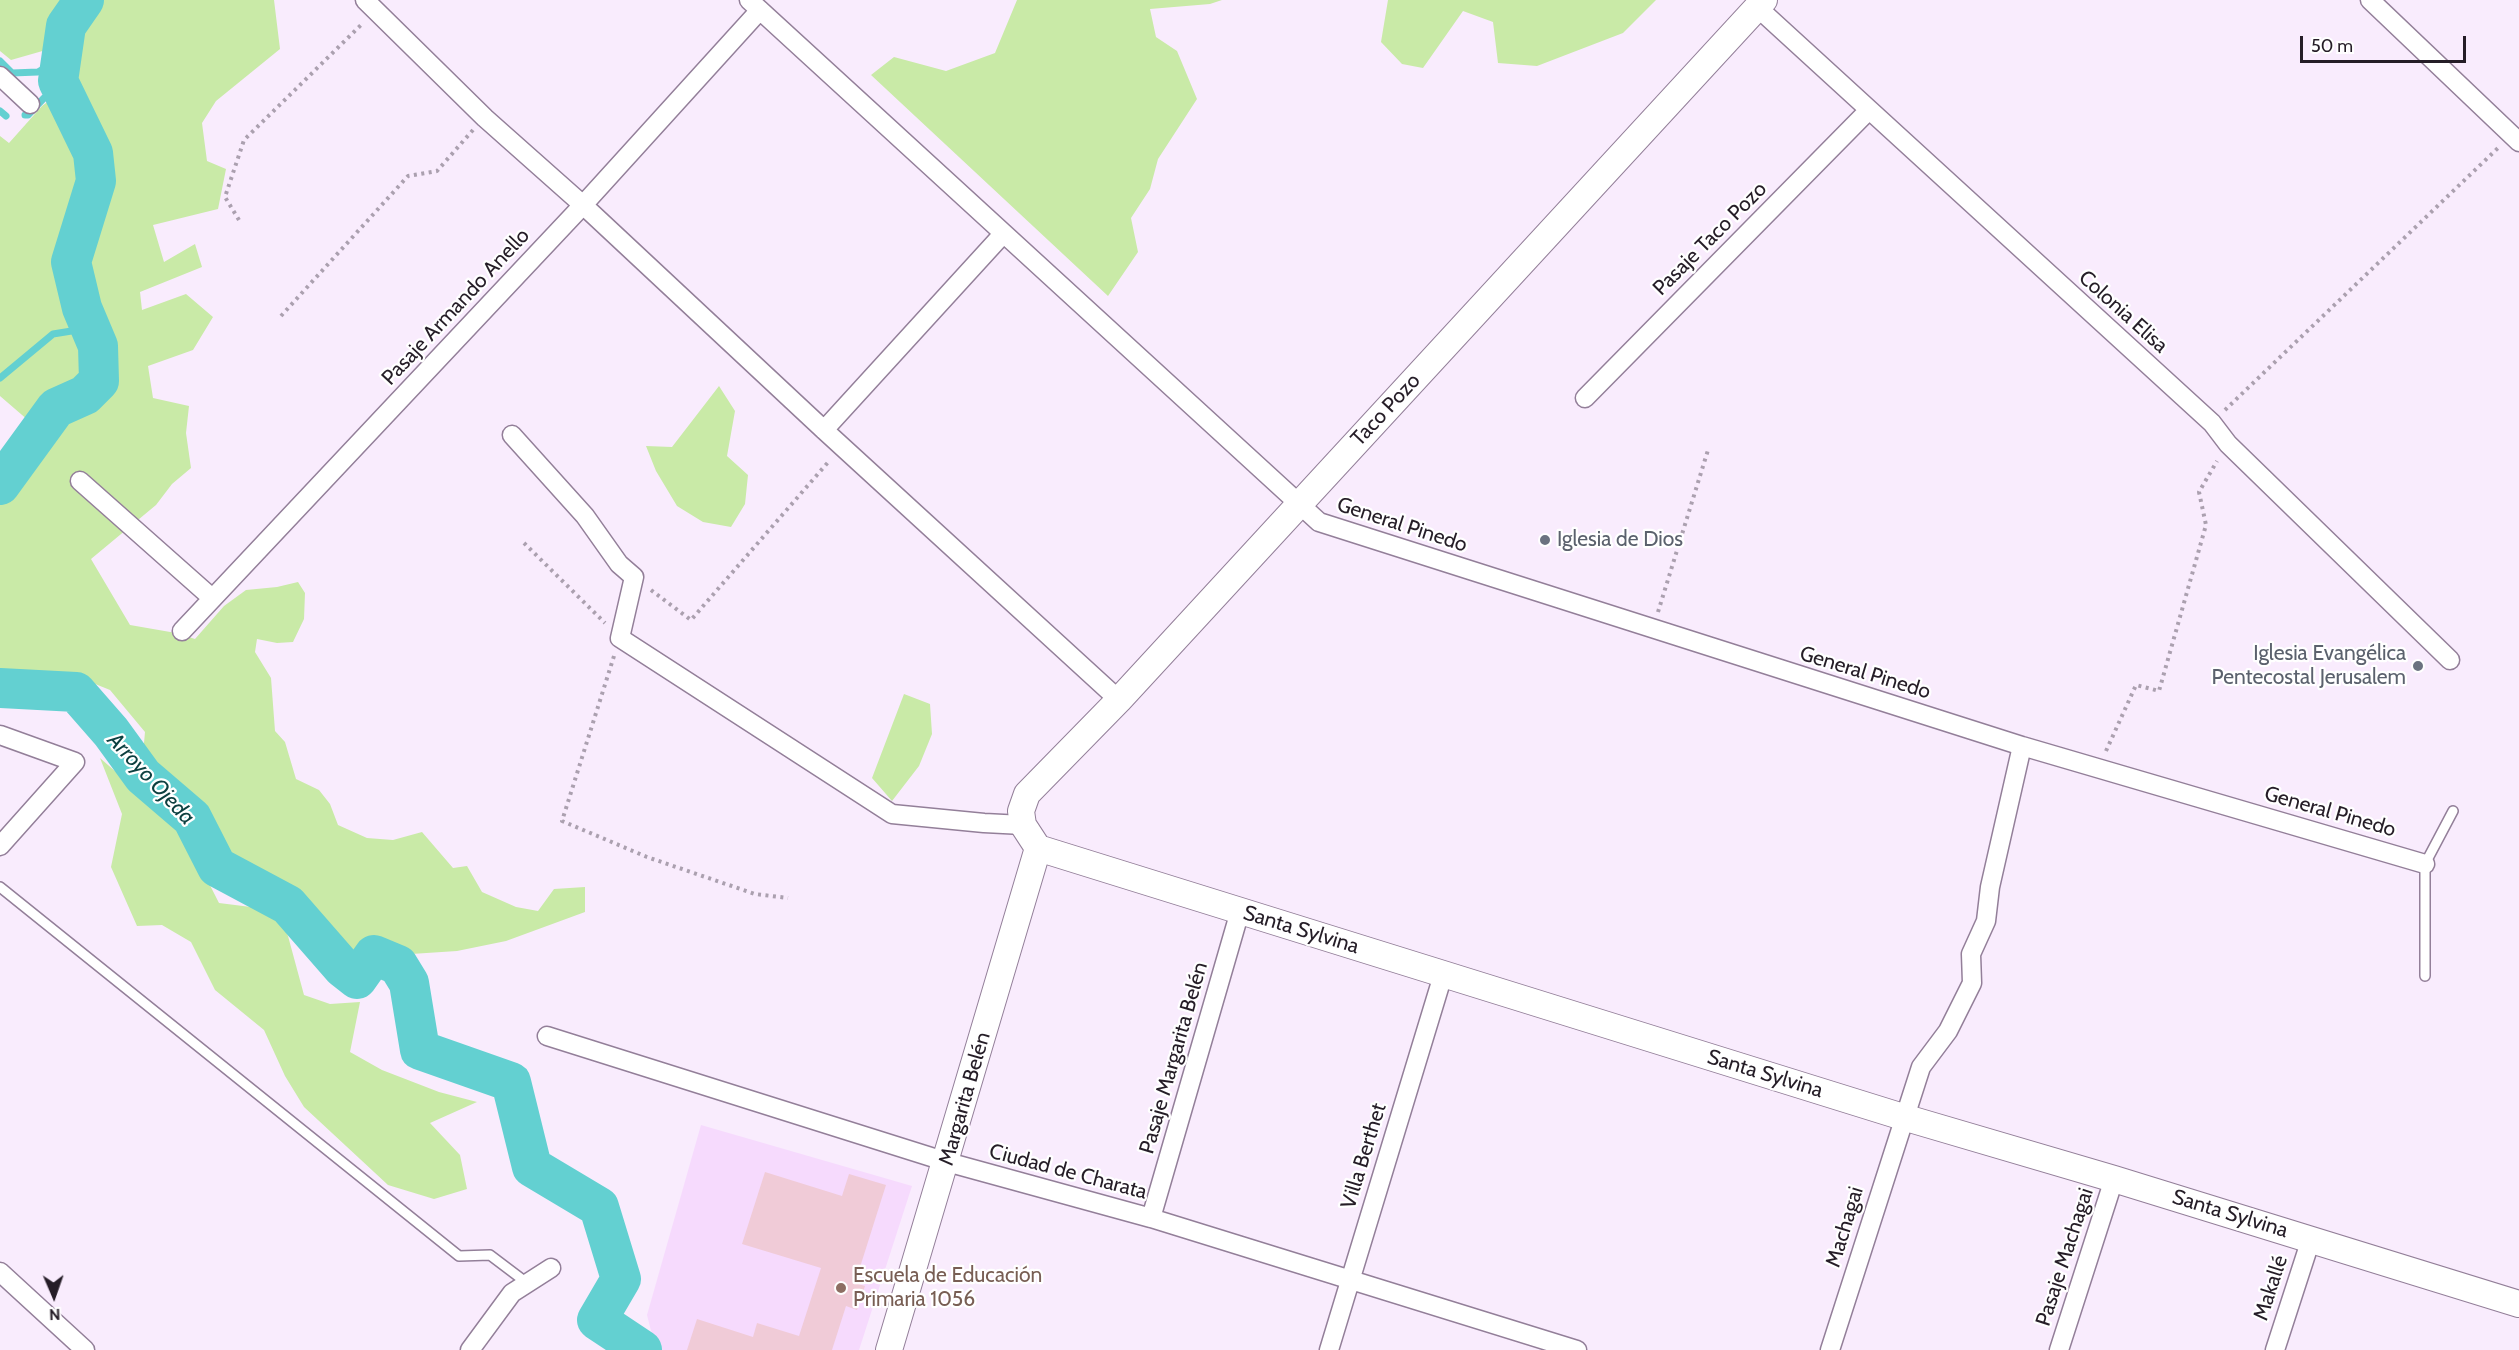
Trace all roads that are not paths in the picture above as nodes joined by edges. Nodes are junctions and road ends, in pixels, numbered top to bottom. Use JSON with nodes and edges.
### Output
{"nodes":[{"id":1,"x":2370,"y":0,"type":"edge"},
{"id":2,"x":1761,"y":4,"type":"edge"},
{"id":3,"x":370,"y":5,"type":"edge"},
{"id":4,"x":754,"y":5,"type":"edge"},
{"id":5,"x":0,"y":76,"type":"edge"},
{"id":6,"x":30,"y":104,"type":"dead end"},
{"id":7,"x":1868,"y":111,"type":"junction"},
{"id":8,"x":2516,"y":134,"type":"edge"},
{"id":9,"x":583,"y":205,"type":"junction"},
{"id":10,"x":1003,"y":234,"type":"junction"},
{"id":11,"x":1585,"y":398,"type":"dead end"},
{"id":12,"x":824,"y":430,"type":"junction"},
{"id":13,"x":512,"y":435,"type":"dead end"},
{"id":14,"x":80,"y":481,"type":"dead end"},
{"id":15,"x":1299,"y":505,"type":"junction"},
{"id":16,"x":212,"y":598,"type":"junction"},
{"id":17,"x":182,"y":631,"type":"dead end"},
{"id":18,"x":2450,"y":660,"type":"dead end"},
{"id":19,"x":1119,"y":700,"type":"junction"},
{"id":20,"x":0,"y":735,"type":"edge"},
{"id":21,"x":2022,"y":746,"type":"junction"},
{"id":22,"x":2453,"y":812,"type":"dead end"},
{"id":23,"x":1023,"y":825,"type":"junction"},
{"id":24,"x":0,"y":846,"type":"edge"},
{"id":25,"x":1038,"y":848,"type":"junction"},
{"id":26,"x":2425,"y":864,"type":"junction"},
{"id":27,"x":0,"y":888,"type":"edge"},
{"id":28,"x":1240,"y":911,"type":"junction"},
{"id":29,"x":1443,"y":975,"type":"junction"},
{"id":30,"x":2425,"y":976,"type":"dead end"},
{"id":31,"x":547,"y":1036,"type":"dead end"},
{"id":32,"x":1903,"y":1117,"type":"junction"},
{"id":33,"x":946,"y":1162,"type":"junction"},
{"id":34,"x":2114,"y":1179,"type":"junction"},
{"id":35,"x":1151,"y":1218,"type":"junction"},
{"id":36,"x":2311,"y":1239,"type":"junction"},
{"id":37,"x":551,"y":1268,"type":"dead end"},
{"id":38,"x":0,"y":1272,"type":"edge"},
{"id":39,"x":1350,"y":1279,"type":"junction"},
{"id":40,"x":527,"y":1283,"type":"junction"},
{"id":41,"x":2519,"y":1304,"type":"edge"},
{"id":42,"x":85,"y":1350,"type":"edge"},
{"id":43,"x":470,"y":1350,"type":"edge"},
{"id":44,"x":889,"y":1350,"type":"edge"},
{"id":45,"x":1329,"y":1350,"type":"edge"},
{"id":46,"x":1577,"y":1350,"type":"edge"},
{"id":47,"x":1830,"y":1350,"type":"edge"},
{"id":48,"x":2059,"y":1350,"type":"edge"},
{"id":49,"x":2275,"y":1350,"type":"edge"}],
"edges":[{"from":1,"to":8,"type":"street"},
{"from":2,"to":7,"type":"street","name":"Colonia Elisa"},
{"from":2,"to":15,"type":"street","name":"Taco Pozo"},
{"from":3,"to":9,"type":"street"},
{"from":4,"to":9,"type":"street","name":"Pasaje Armando Anello"},
{"from":4,"to":10,"type":"street","name":"General Pinedo"},
{"from":5,"to":6,"type":"street"},
{"from":7,"to":11,"type":"street","name":"Pasaje Taco Pozo"},
{"from":7,"to":18,"type":"street","name":"Colonia Elisa"},
{"from":9,"to":12,"type":"street"},
{"from":9,"to":16,"type":"street","name":"Pasaje Armando Anello"},
{"from":10,"to":12,"type":"street"},
{"from":10,"to":15,"type":"street","name":"General Pinedo"},
{"from":12,"to":19,"type":"street"},
{"from":13,"to":23,"type":"street"},
{"from":14,"to":16,"type":"street"},
{"from":15,"to":19,"type":"street","name":"Taco Pozo"},
{"from":15,"to":21,"type":"street","name":"General Pinedo"},
{"from":16,"to":17,"type":"street","name":"Pasaje Armando Anello"},
{"from":19,"to":23,"type":"street","name":"Taco Pozo"},
{"from":20,"to":24,"type":"street"},
{"from":21,"to":26,"type":"street","name":"General Pinedo"},
{"from":21,"to":32,"type":"street","name":"Machagai"},
{"from":22,"to":26,"type":"lane"},
{"from":23,"to":25,"type":"street"},
{"from":25,"to":28,"type":"street","name":"Santa Sylvina"},
{"from":25,"to":33,"type":"street","name":"Margarita Belén"},
{"from":26,"to":30,"type":"lane"},
{"from":27,"to":40,"type":"lane"},
{"from":28,"to":29,"type":"street","name":"Santa Sylvina"},
{"from":28,"to":35,"type":"street","name":"Pasaje Margarita Belén"},
{"from":29,"to":32,"type":"street","name":"Santa Sylvina"},
{"from":29,"to":39,"type":"street","name":"Villa Berthet"},
{"from":31,"to":33,"type":"street","name":"Ciudad de Charata"},
{"from":32,"to":34,"type":"street","name":"Santa Sylvina"},
{"from":32,"to":47,"type":"street","name":"Machagai"},
{"from":33,"to":35,"type":"street","name":"Ciudad de Charata"},
{"from":33,"to":44,"type":"street","name":"Margarita Belén"},
{"from":34,"to":36,"type":"street","name":"Santa Sylvina"},
{"from":34,"to":48,"type":"street","name":"Pasaje Machagai"},
{"from":35,"to":39,"type":"street","name":"Ciudad de Charata"},
{"from":36,"to":41,"type":"street","name":"Santa Sylvina"},
{"from":36,"to":49,"type":"street","name":"Makallé"},
{"from":37,"to":40,"type":"street"},
{"from":38,"to":42,"type":"street"},
{"from":39,"to":45,"type":"street","name":"Villa Berthet"},
{"from":39,"to":46,"type":"street","name":"Ciudad de Charata"},
{"from":40,"to":43,"type":"street"}]}
